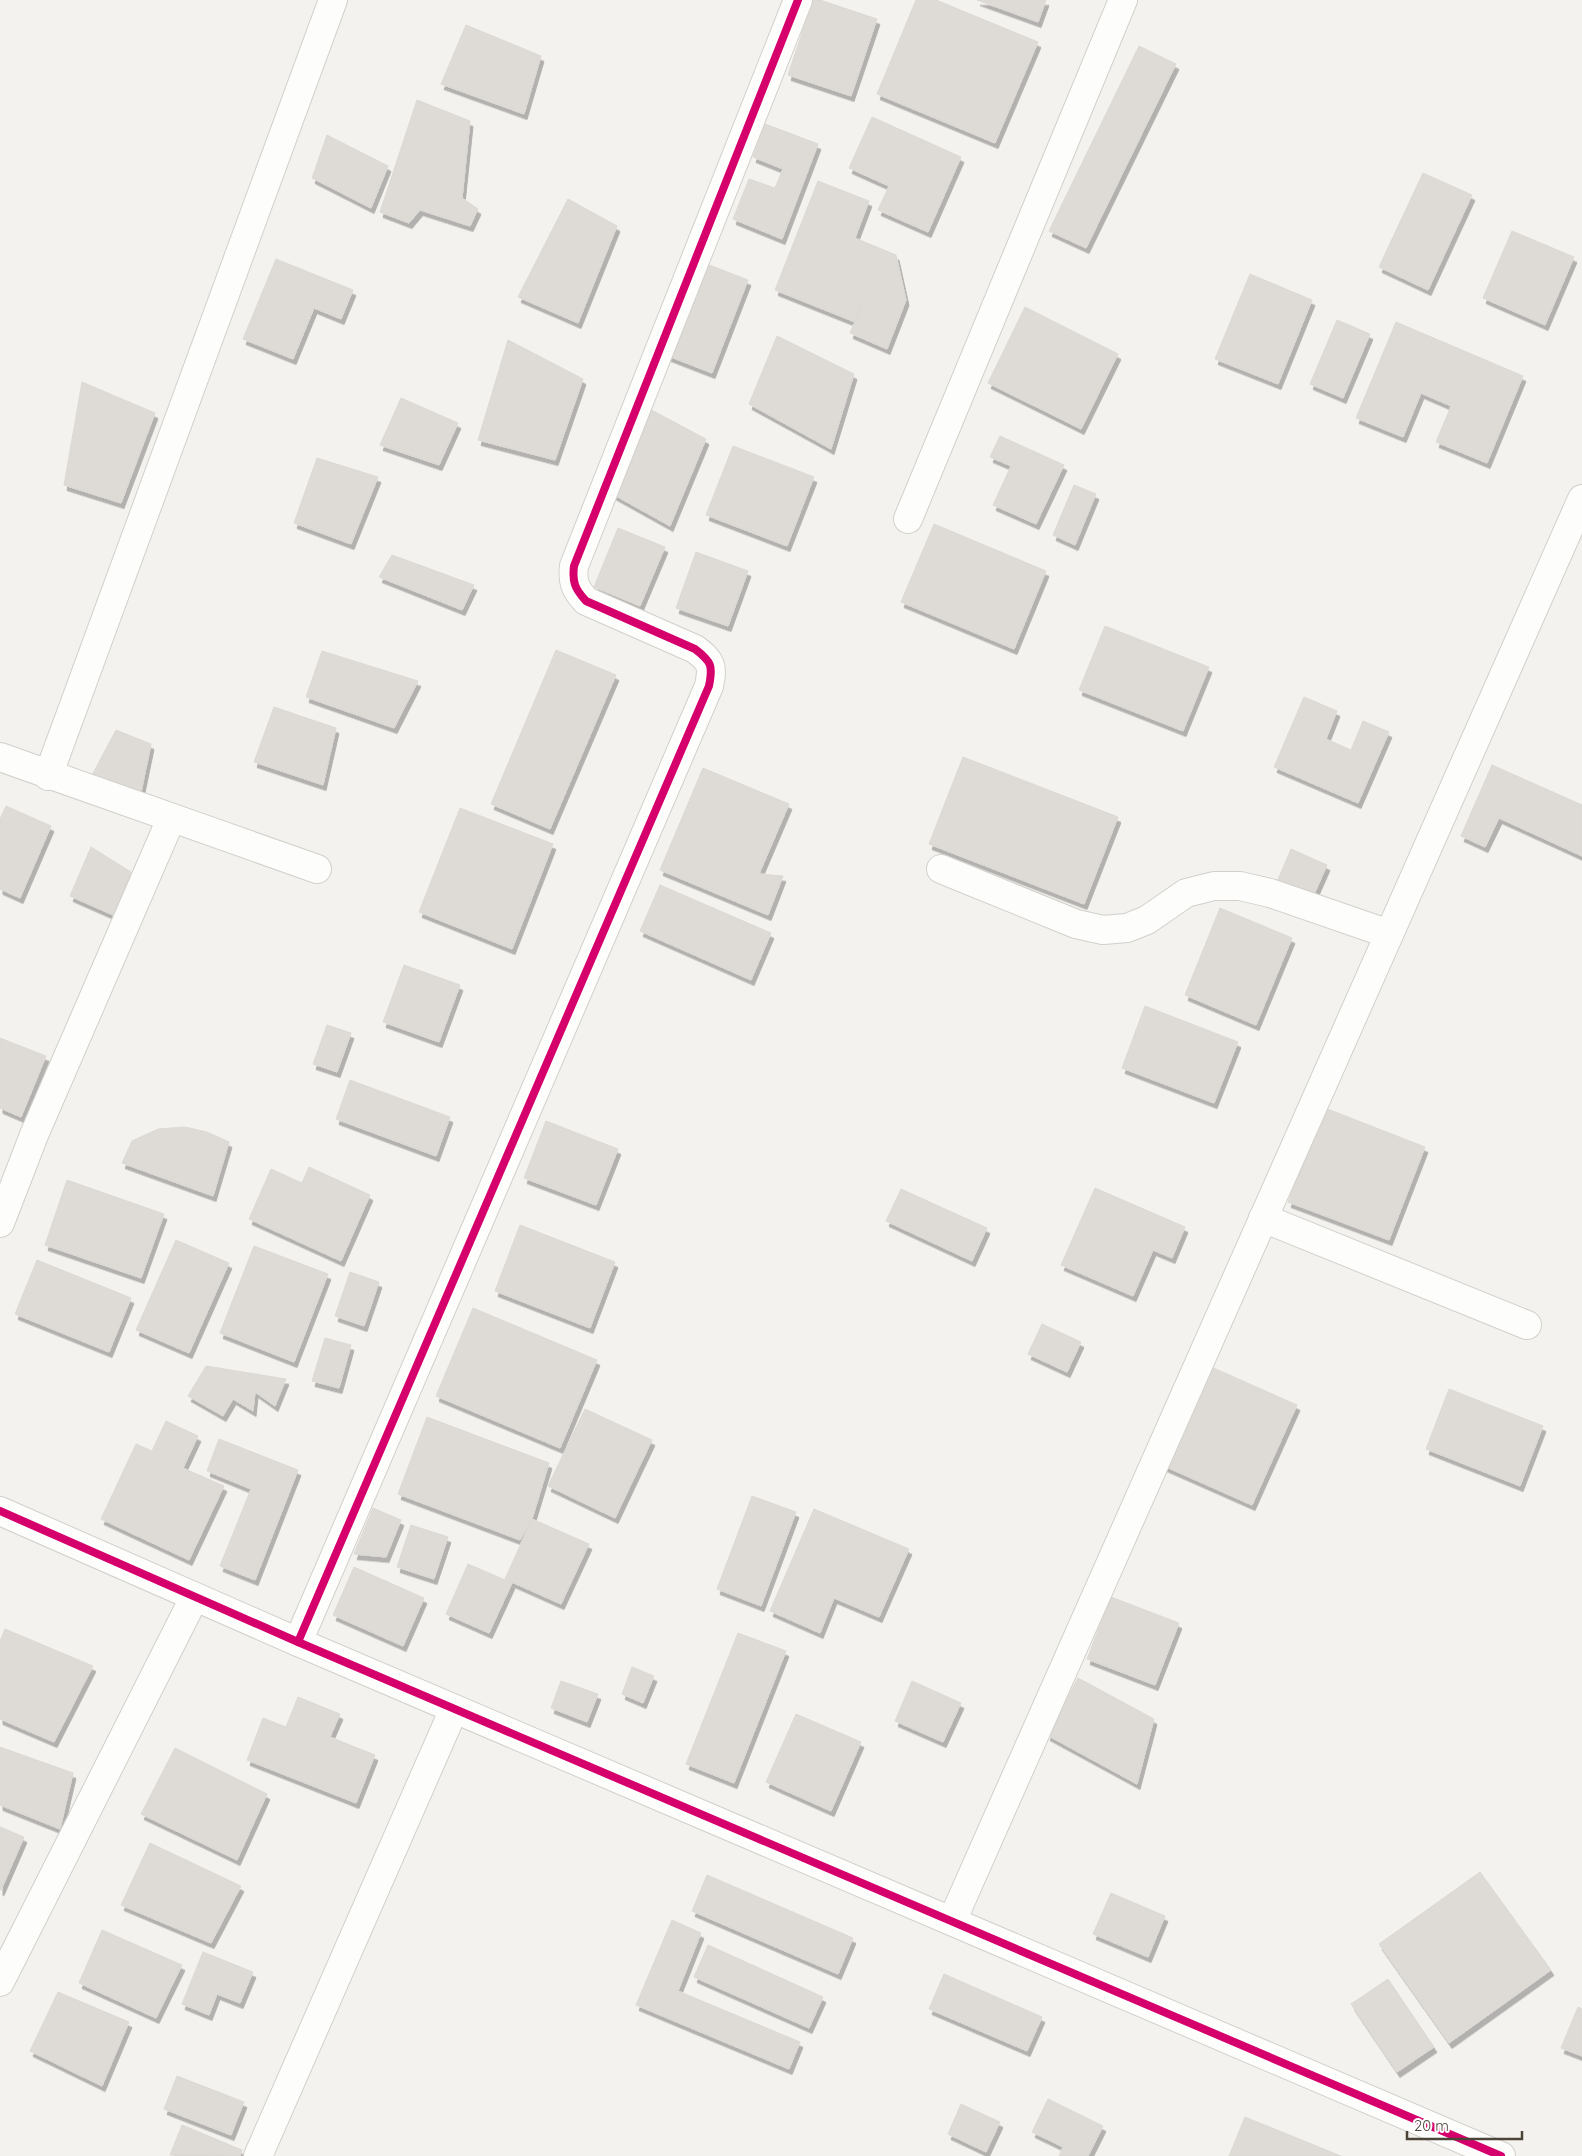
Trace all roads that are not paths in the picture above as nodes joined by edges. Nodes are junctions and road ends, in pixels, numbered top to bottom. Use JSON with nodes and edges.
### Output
{"nodes":[{"id":1,"x":333,"y":0,"type":"edge"},
{"id":2,"x":798,"y":0,"type":"edge"},
{"id":3,"x":1123,"y":0,"type":"edge"},
{"id":4,"x":1582,"y":499,"type":"edge"},
{"id":5,"x":908,"y":519,"type":"dead end"},
{"id":6,"x":0,"y":757,"type":"edge"},
{"id":7,"x":48,"y":776,"type":"junction"},
{"id":8,"x":171,"y":818,"type":"junction"},
{"id":9,"x":317,"y":869,"type":"dead end"},
{"id":10,"x":941,"y":869,"type":"dead end"},
{"id":11,"x":1389,"y":934,"type":"junction"},
{"id":12,"x":1263,"y":1218,"type":"junction"},
{"id":13,"x":0,"y":1223,"type":"edge"},
{"id":14,"x":1527,"y":1325,"type":"dead end"},
{"id":15,"x":0,"y":1511,"type":"edge"},
{"id":16,"x":194,"y":1598,"type":"junction"},
{"id":17,"x":298,"y":1642,"type":"junction"},
{"id":18,"x":454,"y":1709,"type":"junction"},
{"id":19,"x":952,"y":1920,"type":"junction"},
{"id":20,"x":0,"y":1982,"type":"edge"},
{"id":21,"x":258,"y":2156,"type":"edge"},
{"id":22,"x":1501,"y":2156,"type":"edge"}],
"edges":[{"from":1,"to":7,"type":"street"},
{"from":2,"to":17,"type":"street"},
{"from":3,"to":5,"type":"street"},
{"from":4,"to":11,"type":"street"},
{"from":6,"to":7,"type":"street"},
{"from":7,"to":8,"type":"street"},
{"from":8,"to":9,"type":"street"},
{"from":8,"to":13,"type":"street"},
{"from":10,"to":11,"type":"street"},
{"from":11,"to":12,"type":"street"},
{"from":12,"to":14,"type":"street"},
{"from":12,"to":19,"type":"street"},
{"from":15,"to":16,"type":"street"},
{"from":16,"to":17,"type":"street"},
{"from":16,"to":20,"type":"street"},
{"from":17,"to":18,"type":"street"},
{"from":18,"to":19,"type":"street"},
{"from":18,"to":21,"type":"street"},
{"from":19,"to":22,"type":"street"}]}
